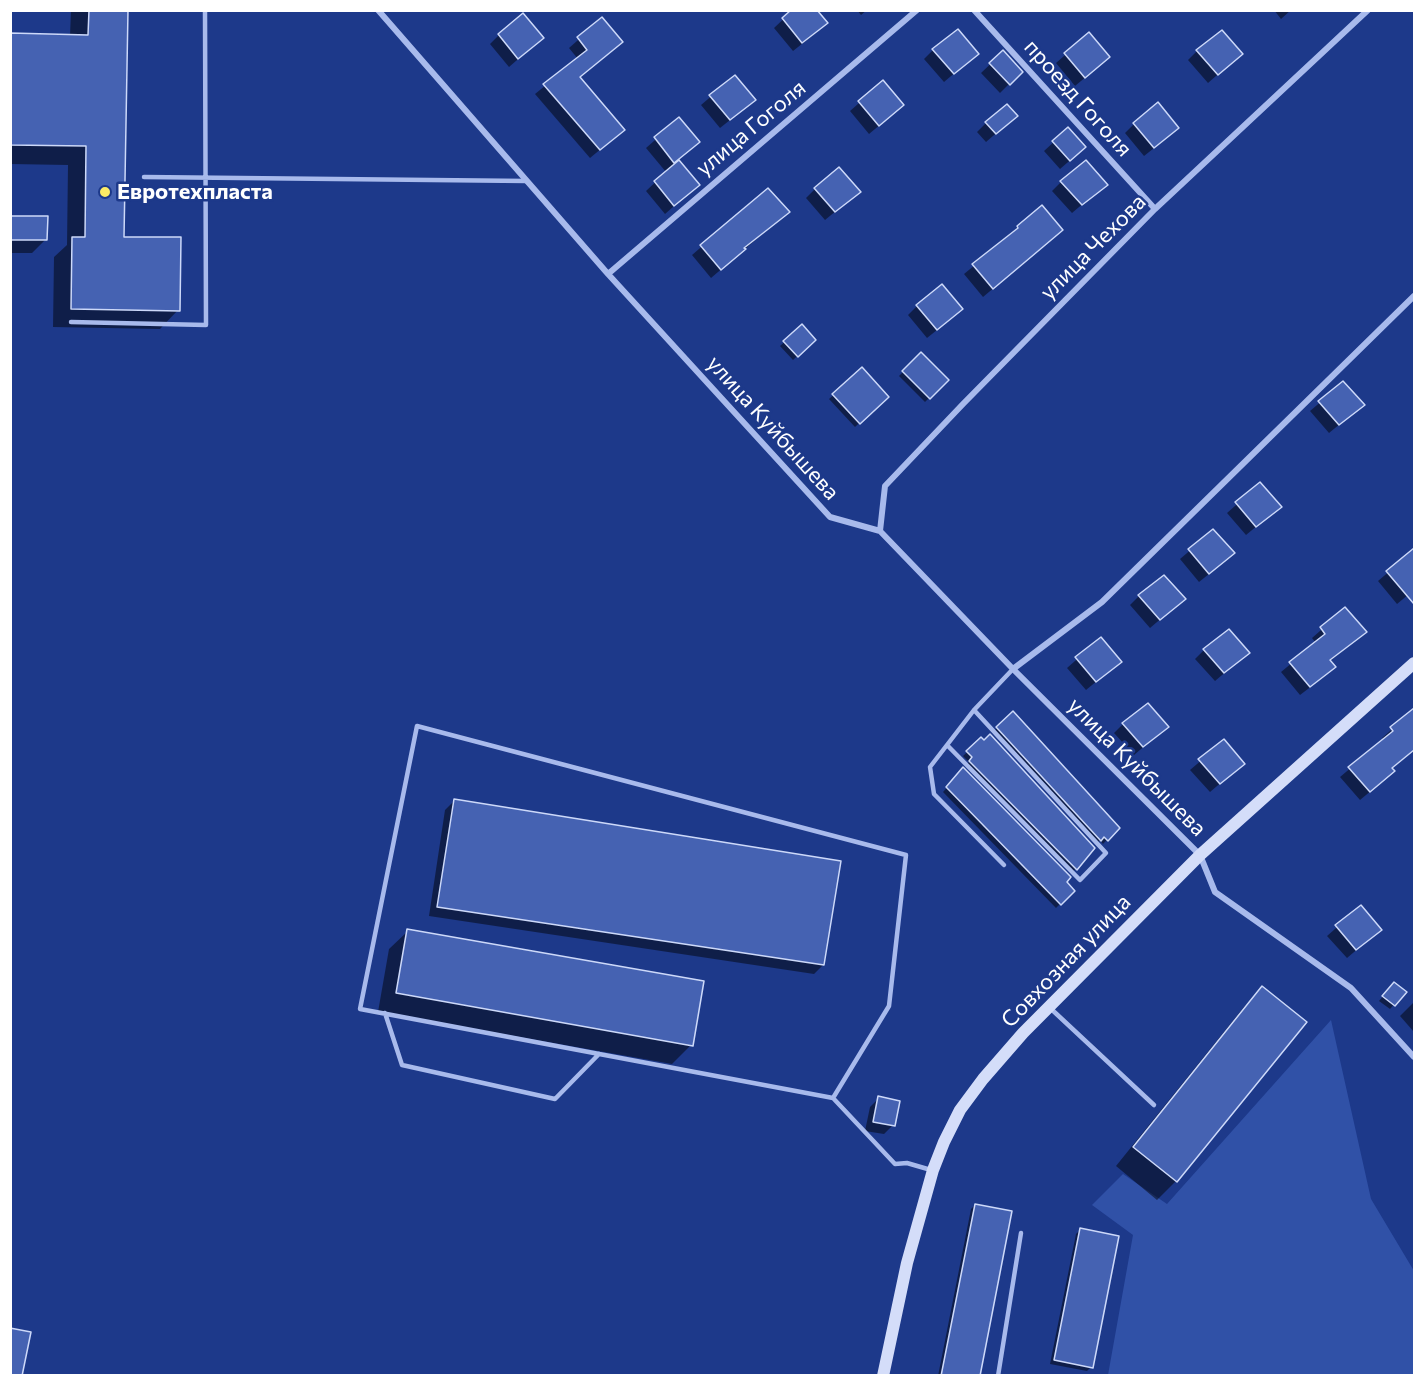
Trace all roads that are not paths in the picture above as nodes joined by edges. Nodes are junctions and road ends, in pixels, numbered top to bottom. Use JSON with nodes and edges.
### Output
{"nodes":[{"id":1,"x":205,"y":10,"type":"edge"},
{"id":2,"x":917,"y":10,"type":"edge"},
{"id":3,"x":974,"y":10,"type":"edge"},
{"id":4,"x":1368,"y":10,"type":"edge"},
{"id":5,"x":380,"y":11,"type":"edge"},
{"id":6,"x":144,"y":177,"type":"dead end"},
{"id":7,"x":205,"y":178,"type":"junction"},
{"id":8,"x":527,"y":181,"type":"junction"},
{"id":9,"x":1155,"y":209,"type":"junction"},
{"id":10,"x":608,"y":274,"type":"junction"},
{"id":11,"x":1414,"y":297,"type":"edge"},
{"id":12,"x":71,"y":322,"type":"dead end"},
{"id":13,"x":880,"y":531,"type":"junction"},
{"id":14,"x":1414,"y":663,"type":"edge"},
{"id":15,"x":1013,"y":669,"type":"junction"},
{"id":16,"x":974,"y":710,"type":"junction"},
{"id":17,"x":947,"y":745,"type":"junction"},
{"id":18,"x":1200,"y":855,"type":"junction"},
{"id":19,"x":1004,"y":865,"type":"dead end"},
{"id":20,"x":1049,"y":1007,"type":"junction"},
{"id":21,"x":385,"y":1013,"type":"junction"},
{"id":22,"x":599,"y":1054,"type":"junction"},
{"id":23,"x":1414,"y":1057,"type":"edge"},
{"id":24,"x":833,"y":1098,"type":"junction"},
{"id":25,"x":1154,"y":1105,"type":"dead end"},
{"id":26,"x":933,"y":1170,"type":"junction"},
{"id":27,"x":1021,"y":1233,"type":"dead end"},
{"id":28,"x":883,"y":1376,"type":"edge"},
{"id":29,"x":998,"y":1376,"type":"edge"}],
"edges":[{"from":1,"to":7,"type":"lane"},
{"from":2,"to":10,"type":"street","name":"улица Гоголя"},
{"from":3,"to":9,"type":"street","name":"проезд Гоголя"},
{"from":4,"to":9,"type":"street","name":"улица Чехова"},
{"from":5,"to":8,"type":"street","name":"улица Куйбышева"},
{"from":6,"to":7,"type":"lane"},
{"from":7,"to":8,"type":"lane"},
{"from":7,"to":12,"type":"lane"},
{"from":8,"to":10,"type":"street","name":"улица Куйбышева"},
{"from":9,"to":13,"type":"street","name":"улица Чехова"},
{"from":10,"to":13,"type":"street","name":"улица Куйбышева"},
{"from":11,"to":15,"type":"street"},
{"from":13,"to":15,"type":"street","name":"улица Куйбышева"},
{"from":14,"to":18,"type":"street","name":"Совхозная улица"},
{"from":15,"to":16,"type":"lane"},
{"from":15,"to":18,"type":"street","name":"улица Куйбышева"},
{"from":16,"to":17,"type":"lane"},
{"from":16,"to":17,"type":"lane"},
{"from":17,"to":19,"type":"lane"},
{"from":18,"to":20,"type":"street","name":"Совхозная улица"},
{"from":18,"to":23,"type":"street"},
{"from":20,"to":25,"type":"lane"},
{"from":20,"to":26,"type":"street","name":"Совхозная улица"},
{"from":21,"to":22,"type":"lane"},
{"from":21,"to":22,"type":"lane"},
{"from":21,"to":24,"type":"lane"},
{"from":22,"to":24,"type":"lane"},
{"from":24,"to":26,"type":"lane"},
{"from":26,"to":28,"type":"street","name":"Совхозная улица"},
{"from":27,"to":29,"type":"lane"}]}
